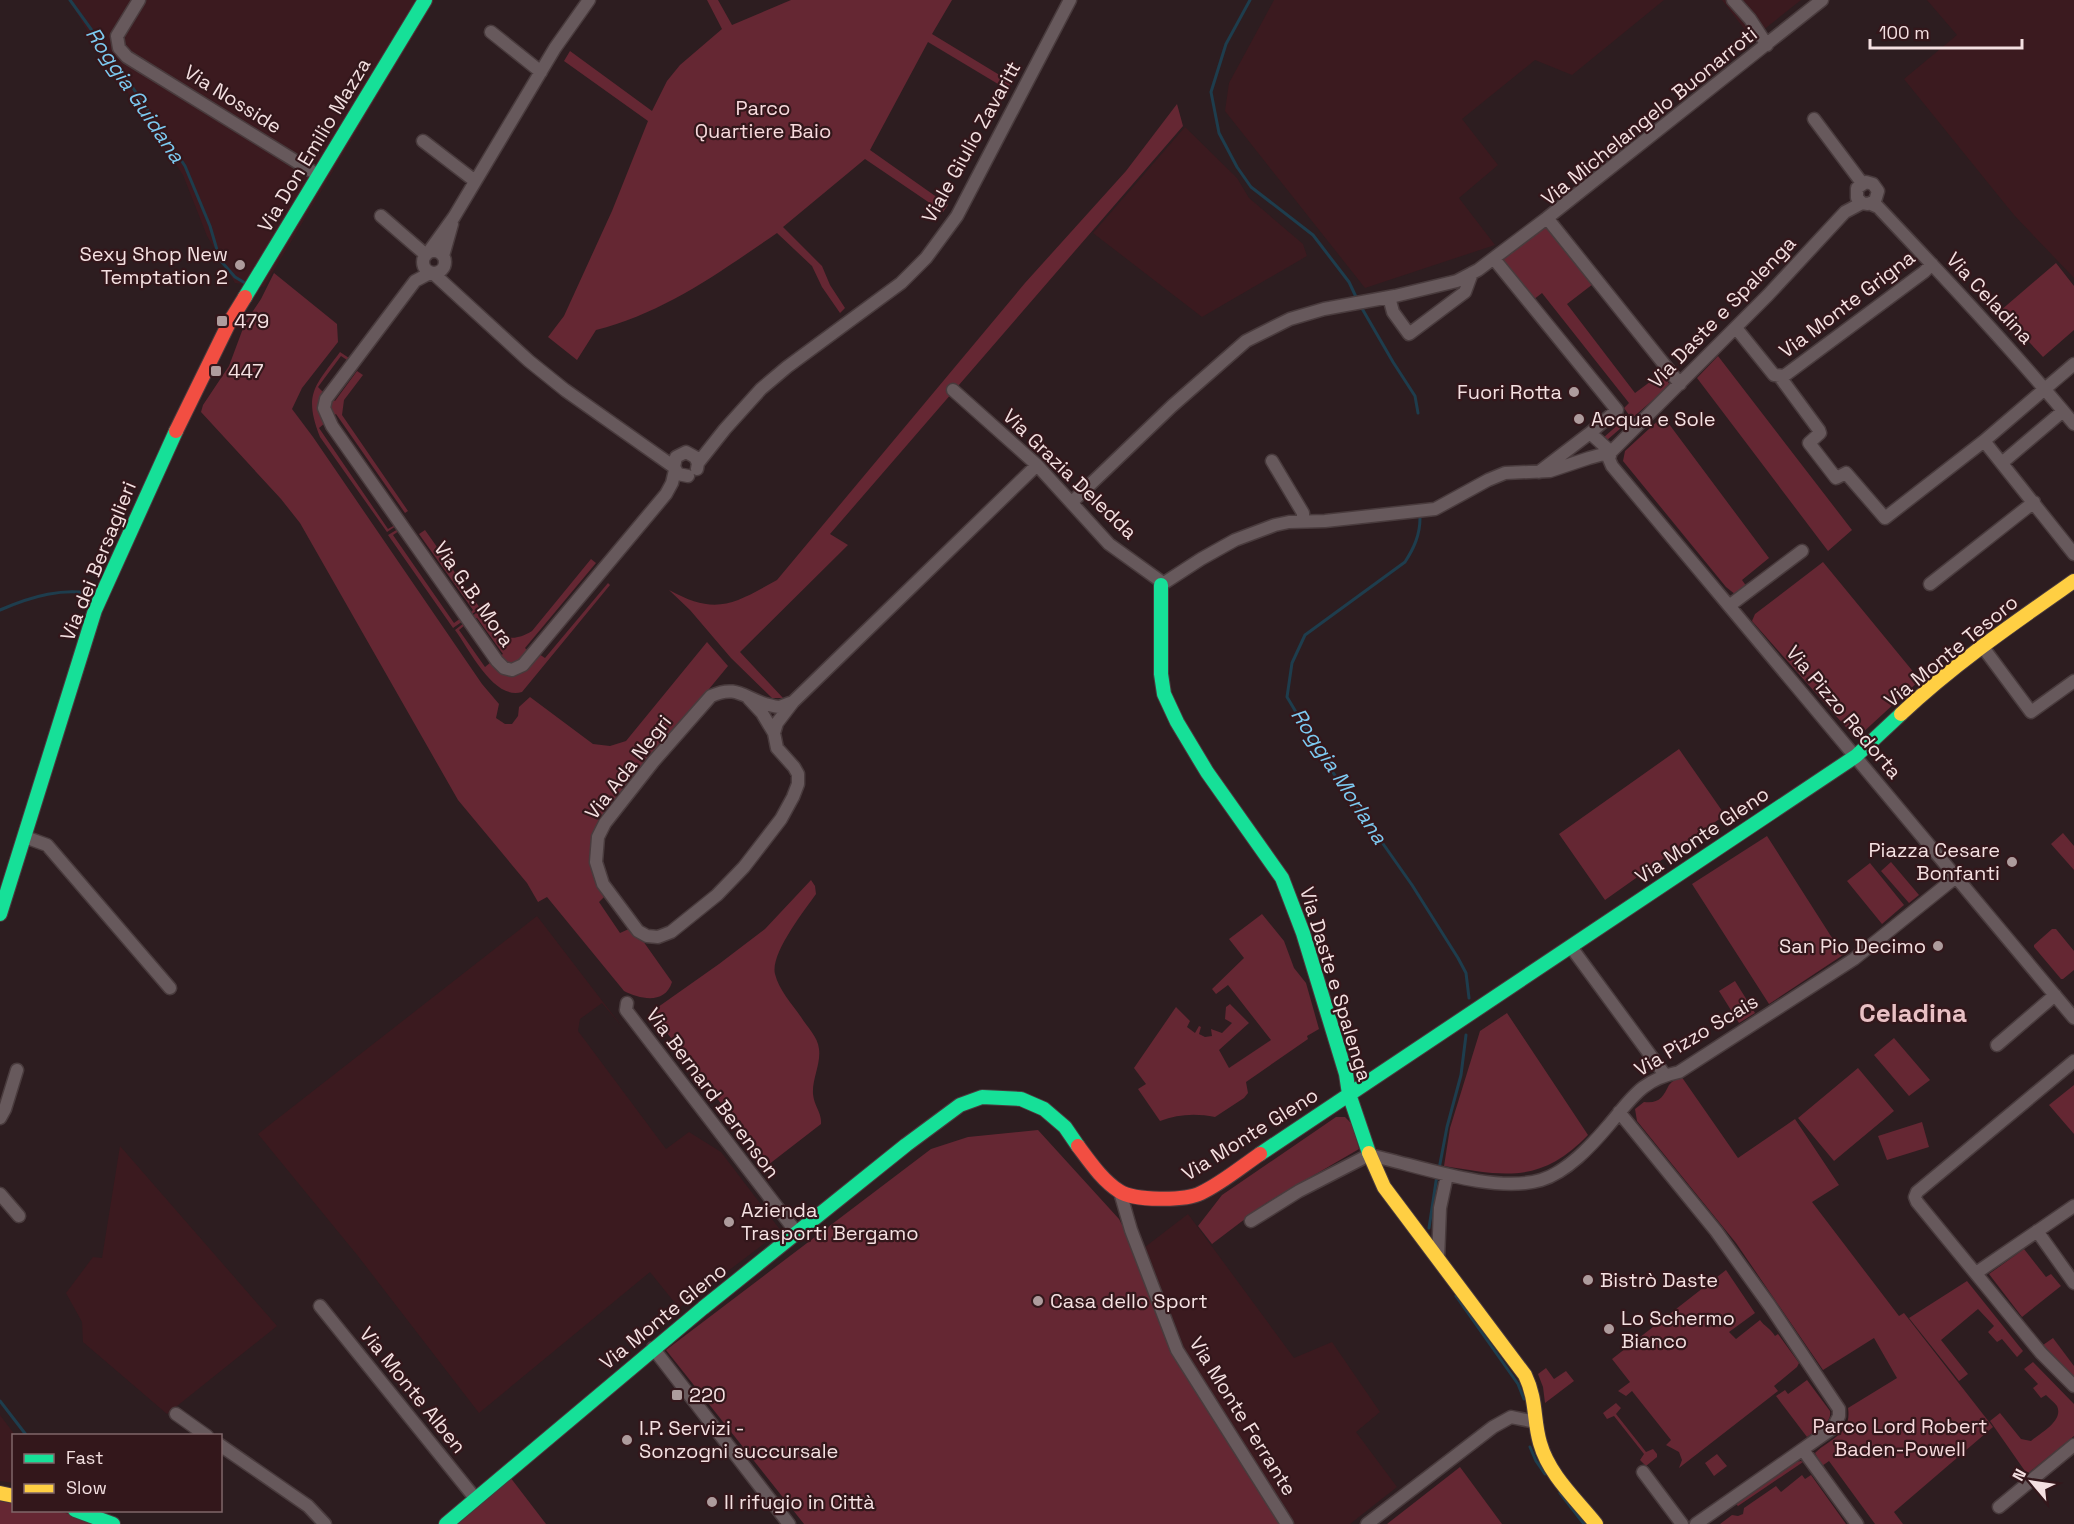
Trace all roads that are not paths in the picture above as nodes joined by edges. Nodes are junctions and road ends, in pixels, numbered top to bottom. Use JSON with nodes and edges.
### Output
{"nodes":[{"id":1,"x":139,"y":0,"type":"edge"},
{"id":2,"x":425,"y":0,"type":"edge"},
{"id":3,"x":589,"y":0,"type":"edge"},
{"id":4,"x":1070,"y":0,"type":"edge"},
{"id":5,"x":1733,"y":0,"type":"edge"},
{"id":6,"x":1822,"y":0,"type":"edge"},
{"id":7,"x":491,"y":32,"type":"dead end"},
{"id":8,"x":1767,"y":45,"type":"junction"},
{"id":9,"x":541,"y":72,"type":"junction"},
{"id":10,"x":1814,"y":119,"type":"dead end"},
{"id":11,"x":423,"y":141,"type":"dead end"},
{"id":12,"x":318,"y":175,"type":"junction"},
{"id":13,"x":476,"y":181,"type":"junction"},
{"id":14,"x":1862,"y":183,"type":"junction"},
{"id":15,"x":1866,"y":203,"type":"junction"},
{"id":16,"x":381,"y":216,"type":"dead end"},
{"id":17,"x":454,"y":217,"type":"junction"},
{"id":18,"x":1547,"y":218,"type":"junction"},
{"id":19,"x":1494,"y":259,"type":"junction"},
{"id":20,"x":444,"y":260,"type":"junction"},
{"id":21,"x":428,"y":263,"type":"junction"},
{"id":22,"x":1932,"y":264,"type":"junction"},
{"id":23,"x":1472,"y":273,"type":"junction"},
{"id":24,"x":458,"y":296,"type":"junction"},
{"id":25,"x":1389,"y":297,"type":"junction"},
{"id":26,"x":237,"y":311,"type":"joint"},
{"id":27,"x":1736,"y":328,"type":"junction"},
{"id":28,"x":2074,"y":364,"type":"edge"},
{"id":29,"x":1780,"y":377,"type":"junction"},
{"id":30,"x":1680,"y":384,"type":"junction"},
{"id":31,"x":2046,"y":389,"type":"junction"},
{"id":32,"x":953,"y":390,"type":"dead end"},
{"id":33,"x":2063,"y":411,"type":"junction"},
{"id":34,"x":2074,"y":424,"type":"edge"},
{"id":35,"x":725,"y":429,"type":"junction"},
{"id":36,"x":1590,"y":433,"type":"junction"},
{"id":37,"x":1984,"y":441,"type":"junction"},
{"id":38,"x":648,"y":449,"type":"junction"},
{"id":39,"x":1611,"y":452,"type":"junction"},
{"id":40,"x":684,"y":453,"type":"junction"},
{"id":41,"x":1272,"y":461,"type":"dead end"},
{"id":42,"x":2003,"y":462,"type":"junction"},
{"id":43,"x":698,"y":463,"type":"junction"},
{"id":44,"x":1036,"y":465,"type":"junction"},
{"id":45,"x":674,"y":469,"type":"junction"},
{"id":46,"x":1538,"y":472,"type":"junction"},
{"id":47,"x":688,"y":476,"type":"junction"},
{"id":48,"x":666,"y":494,"type":"junction"},
{"id":49,"x":1072,"y":502,"type":"junction"},
{"id":50,"x":2034,"y":502,"type":"junction"},
{"id":51,"x":1303,"y":520,"type":"junction"},
{"id":52,"x":1802,"y":551,"type":"dead end"},
{"id":53,"x":2074,"y":554,"type":"edge"},
{"id":54,"x":2074,"y":581,"type":"edge"},
{"id":55,"x":1161,"y":585,"type":"junction"},
{"id":56,"x":1930,"y":585,"type":"dead end"},
{"id":57,"x":1729,"y":606,"type":"junction"},
{"id":58,"x":1982,"y":646,"type":"junction"},
{"id":59,"x":2074,"y":681,"type":"edge"},
{"id":60,"x":749,"y":699,"type":"junction"},
{"id":61,"x":793,"y":702,"type":"junction"},
{"id":62,"x":774,"y":733,"type":"junction"},
{"id":63,"x":1856,"y":756,"type":"junction"},
{"id":64,"x":25,"y":837,"type":"junction"},
{"id":65,"x":1956,"y":877,"type":"junction"},
{"id":66,"x":0,"y":914,"type":"edge"},
{"id":67,"x":1571,"y":946,"type":"junction"},
{"id":68,"x":170,"y":988,"type":"dead end"},
{"id":69,"x":2055,"y":995,"type":"junction"},
{"id":70,"x":627,"y":1003,"type":"dead end"},
{"id":71,"x":2074,"y":1018,"type":"edge"},
{"id":72,"x":1996,"y":1045,"type":"dead end"},
{"id":73,"x":2074,"y":1061,"type":"edge"},
{"id":74,"x":17,"y":1070,"type":"dead end"},
{"id":75,"x":1665,"y":1075,"type":"junction"},
{"id":76,"x":1349,"y":1095,"type":"junction"},
{"id":77,"x":1619,"y":1112,"type":"junction"},
{"id":78,"x":0,"y":1118,"type":"edge"},
{"id":79,"x":1369,"y":1155,"type":"junction"},
{"id":80,"x":1439,"y":1173,"type":"junction"},
{"id":81,"x":1120,"y":1192,"type":"junction"},
{"id":82,"x":0,"y":1194,"type":"edge"},
{"id":83,"x":2074,"y":1206,"type":"edge"},
{"id":84,"x":19,"y":1216,"type":"dead end"},
{"id":85,"x":1251,"y":1221,"type":"dead end"},
{"id":86,"x":2037,"y":1231,"type":"junction"},
{"id":87,"x":797,"y":1233,"type":"junction"},
{"id":88,"x":1438,"y":1259,"type":"junction"},
{"id":89,"x":1976,"y":1273,"type":"junction"},
{"id":90,"x":2074,"y":1283,"type":"edge"},
{"id":91,"x":320,"y":1306,"type":"dead end"},
{"id":92,"x":653,"y":1348,"type":"junction"},
{"id":93,"x":2074,"y":1386,"type":"edge"},
{"id":94,"x":176,"y":1414,"type":"dead end"},
{"id":95,"x":1536,"y":1422,"type":"junction"},
{"id":96,"x":204,"y":1434,"type":"edge"},
{"id":97,"x":2074,"y":1445,"type":"edge"},
{"id":98,"x":222,"y":1446,"type":"edge"},
{"id":99,"x":1803,"y":1450,"type":"junction"},
{"id":100,"x":1643,"y":1472,"type":"dead end"},
{"id":101,"x":475,"y":1498,"type":"junction"},
{"id":102,"x":1999,"y":1507,"type":"dead end"},
{"id":103,"x":80,"y":1512,"type":"edge"},
{"id":104,"x":113,"y":1524,"type":"edge"},
{"id":105,"x":325,"y":1524,"type":"edge"},
{"id":106,"x":446,"y":1524,"type":"edge"},
{"id":107,"x":789,"y":1524,"type":"edge"},
{"id":108,"x":1287,"y":1524,"type":"edge"},
{"id":109,"x":1367,"y":1524,"type":"edge"},
{"id":110,"x":1596,"y":1524,"type":"edge"},
{"id":111,"x":1682,"y":1524,"type":"edge"},
{"id":112,"x":1696,"y":1524,"type":"edge"},
{"id":113,"x":1857,"y":1524,"type":"edge"}],
"edges":[{"from":1,"to":12,"type":"street","name":"Via Nosside"},
{"from":2,"to":12,"type":"main road","name":"Via Don Emilio Mazza"},
{"from":3,"to":9,"type":"street"},
{"from":4,"to":35,"type":"street","name":"Viale Giulio Zavaritt"},
{"from":5,"to":8,"type":"street"},
{"from":6,"to":8,"type":"street","name":"Via Michelangelo Buonarroti"},
{"from":7,"to":9,"type":"street"},
{"from":8,"to":18,"type":"street","name":"Via Michelangelo Buonarroti"},
{"from":9,"to":13,"type":"street"},
{"from":10,"to":14,"type":"street"},
{"from":11,"to":13,"type":"street"},
{"from":12,"to":26,"type":"main road","name":"Via Don Emilio Mazza"},
{"from":13,"to":17,"type":"street"},
{"from":14,"to":15,"type":"street"},
{"from":14,"to":15,"type":"street"},
{"from":15,"to":22,"type":"street","name":"Via Celadina"},
{"from":15,"to":27,"type":"street","name":"Via Daste e Spalenga"},
{"from":16,"to":21,"type":"street"},
{"from":17,"to":20,"type":"street"},
{"from":17,"to":21,"type":"street"},
{"from":18,"to":19,"type":"street"},
{"from":18,"to":30,"type":"street","name":"Via Michelangelo Buonarroti"},
{"from":19,"to":23,"type":"street"},
{"from":19,"to":36,"type":"street"},
{"from":20,"to":21,"type":"street"},
{"from":20,"to":21,"type":"street"},
{"from":20,"to":24,"type":"street"},
{"from":21,"to":24,"type":"street"},
{"from":21,"to":48,"type":"street","name":"Via G.B. Mora"},
{"from":22,"to":29,"type":"street","name":"Via Monte Grigna"},
{"from":22,"to":31,"type":"street","name":"Via Celadina"},
{"from":23,"to":25,"type":"street"},
{"from":23,"to":25,"type":"street"},
{"from":24,"to":38,"type":"street"},
{"from":25,"to":49,"type":"street"},
{"from":26,"to":64,"type":"main road","name":"Via dei Bersaglieri"},
{"from":27,"to":29,"type":"street","name":"Via Monte Grigna"},
{"from":27,"to":30,"type":"street","name":"Via Daste e Spalenga"},
{"from":28,"to":31,"type":"street"},
{"from":29,"to":37,"type":"street"},
{"from":30,"to":39,"type":"street","name":"Via Daste e Spalenga"},
{"from":31,"to":33,"type":"street","name":"Via Celadina"},
{"from":31,"to":37,"type":"street"},
{"from":32,"to":44,"type":"street","name":"Via Grazia Deledda"},
{"from":33,"to":34,"type":"street","name":"Via Celadina"},
{"from":33,"to":42,"type":"street"},
{"from":35,"to":40,"type":"street","name":"Viale Giulio Zavaritt"},
{"from":35,"to":43,"type":"street","name":"Viale Giulio Zavaritt"},
{"from":36,"to":39,"type":"street"},
{"from":36,"to":46,"type":"street"},
{"from":37,"to":42,"type":"street"},
{"from":38,"to":40,"type":"street"},
{"from":38,"to":45,"type":"street"},
{"from":39,"to":46,"type":"street","name":"Via Daste e Spalenga"},
{"from":39,"to":57,"type":"street","name":"Via Pizzo Redorta"},
{"from":40,"to":43,"type":"street"},
{"from":40,"to":45,"type":"street"},
{"from":41,"to":51,"type":"street"},
{"from":42,"to":50,"type":"street"},
{"from":43,"to":47,"type":"street","name":"Viale Giulio Zavaritt"},
{"from":44,"to":49,"type":"street","name":"Via Grazia Deledda"},
{"from":44,"to":61,"type":"street"},
{"from":45,"to":47,"type":"street"},
{"from":45,"to":48,"type":"street","name":"Via G.B. Mora"},
{"from":46,"to":51,"type":"street","name":"Via Daste e Spalenga"},
{"from":47,"to":48,"type":"street","name":"Via G.B. Mora"},
{"from":49,"to":55,"type":"street","name":"Via Grazia Deledda"},
{"from":50,"to":53,"type":"street"},
{"from":50,"to":56,"type":"street"},
{"from":51,"to":55,"type":"street","name":"Via Daste e Spalenga"},
{"from":52,"to":57,"type":"street"},
{"from":54,"to":58,"type":"main road","name":"Via Monte Tesoro"},
{"from":55,"to":76,"type":"main road","name":"Via Daste e Spalenga"},
{"from":57,"to":63,"type":"street","name":"Via Pizzo Redorta"},
{"from":58,"to":59,"type":"street"},
{"from":58,"to":63,"type":"main road","name":"Via Monte Tesoro"},
{"from":60,"to":61,"type":"street","name":"Via Ada Negri"},
{"from":60,"to":62,"type":"street","name":"Via Ada Negri"},
{"from":60,"to":62,"type":"street","name":"Via Ada Negri"},
{"from":61,"to":62,"type":"street"},
{"from":63,"to":65,"type":"street","name":"Via Pizzo Redorta"},
{"from":63,"to":67,"type":"main road","name":"Via Monte Gleno"},
{"from":64,"to":66,"type":"main road","name":"Via dei Bersaglieri"},
{"from":64,"to":68,"type":"street"},
{"from":65,"to":69,"type":"street","name":"Via Pizzo Redorta"},
{"from":65,"to":75,"type":"street","name":"Via Pizzo Scais"},
{"from":67,"to":75,"type":"street"},
{"from":67,"to":76,"type":"main road","name":"Via Monte Gleno"},
{"from":69,"to":71,"type":"street","name":"Via Pizzo Redorta"},
{"from":69,"to":72,"type":"street"},
{"from":70,"to":87,"type":"street","name":"Via Bernard Berenson"},
{"from":73,"to":89,"type":"street"},
{"from":74,"to":78,"type":"street"},
{"from":75,"to":77,"type":"street","name":"Via Pizzo Scais"},
{"from":76,"to":79,"type":"main road","name":"Via Daste e Spalenga"},
{"from":76,"to":81,"type":"main road","name":"Via Monte Gleno"},
{"from":77,"to":80,"type":"street","name":"Via Pizzo Scais"},
{"from":77,"to":99,"type":"street"},
{"from":79,"to":80,"type":"street"},
{"from":79,"to":85,"type":"street"},
{"from":79,"to":88,"type":"main road","name":"Via Daste e Spalenga"},
{"from":80,"to":88,"type":"street"},
{"from":81,"to":87,"type":"main road","name":"Via Monte Gleno"},
{"from":81,"to":108,"type":"street","name":"Via Monte Ferrante"},
{"from":82,"to":84,"type":"street"},
{"from":83,"to":86,"type":"street"},
{"from":86,"to":89,"type":"street"},
{"from":86,"to":90,"type":"street"},
{"from":87,"to":92,"type":"main road","name":"Via Monte Gleno"},
{"from":88,"to":95,"type":"main road","name":"Via Daste e Spalenga"},
{"from":89,"to":93,"type":"street"},
{"from":91,"to":101,"type":"street","name":"Via Monte Alben"},
{"from":92,"to":101,"type":"main road","name":"Via Monte Gleno"},
{"from":92,"to":107,"type":"street"},
{"from":94,"to":96,"type":"street"},
{"from":95,"to":109,"type":"street"},
{"from":95,"to":110,"type":"main road","name":"Via Daste e Spalenga"},
{"from":97,"to":102,"type":"street"},
{"from":98,"to":105,"type":"street"},
{"from":99,"to":112,"type":"street"},
{"from":99,"to":113,"type":"street"},
{"from":100,"to":111,"type":"street"},
{"from":101,"to":106,"type":"main road","name":"Via Monte Gleno"},
{"from":103,"to":104,"type":"main road"}]}
